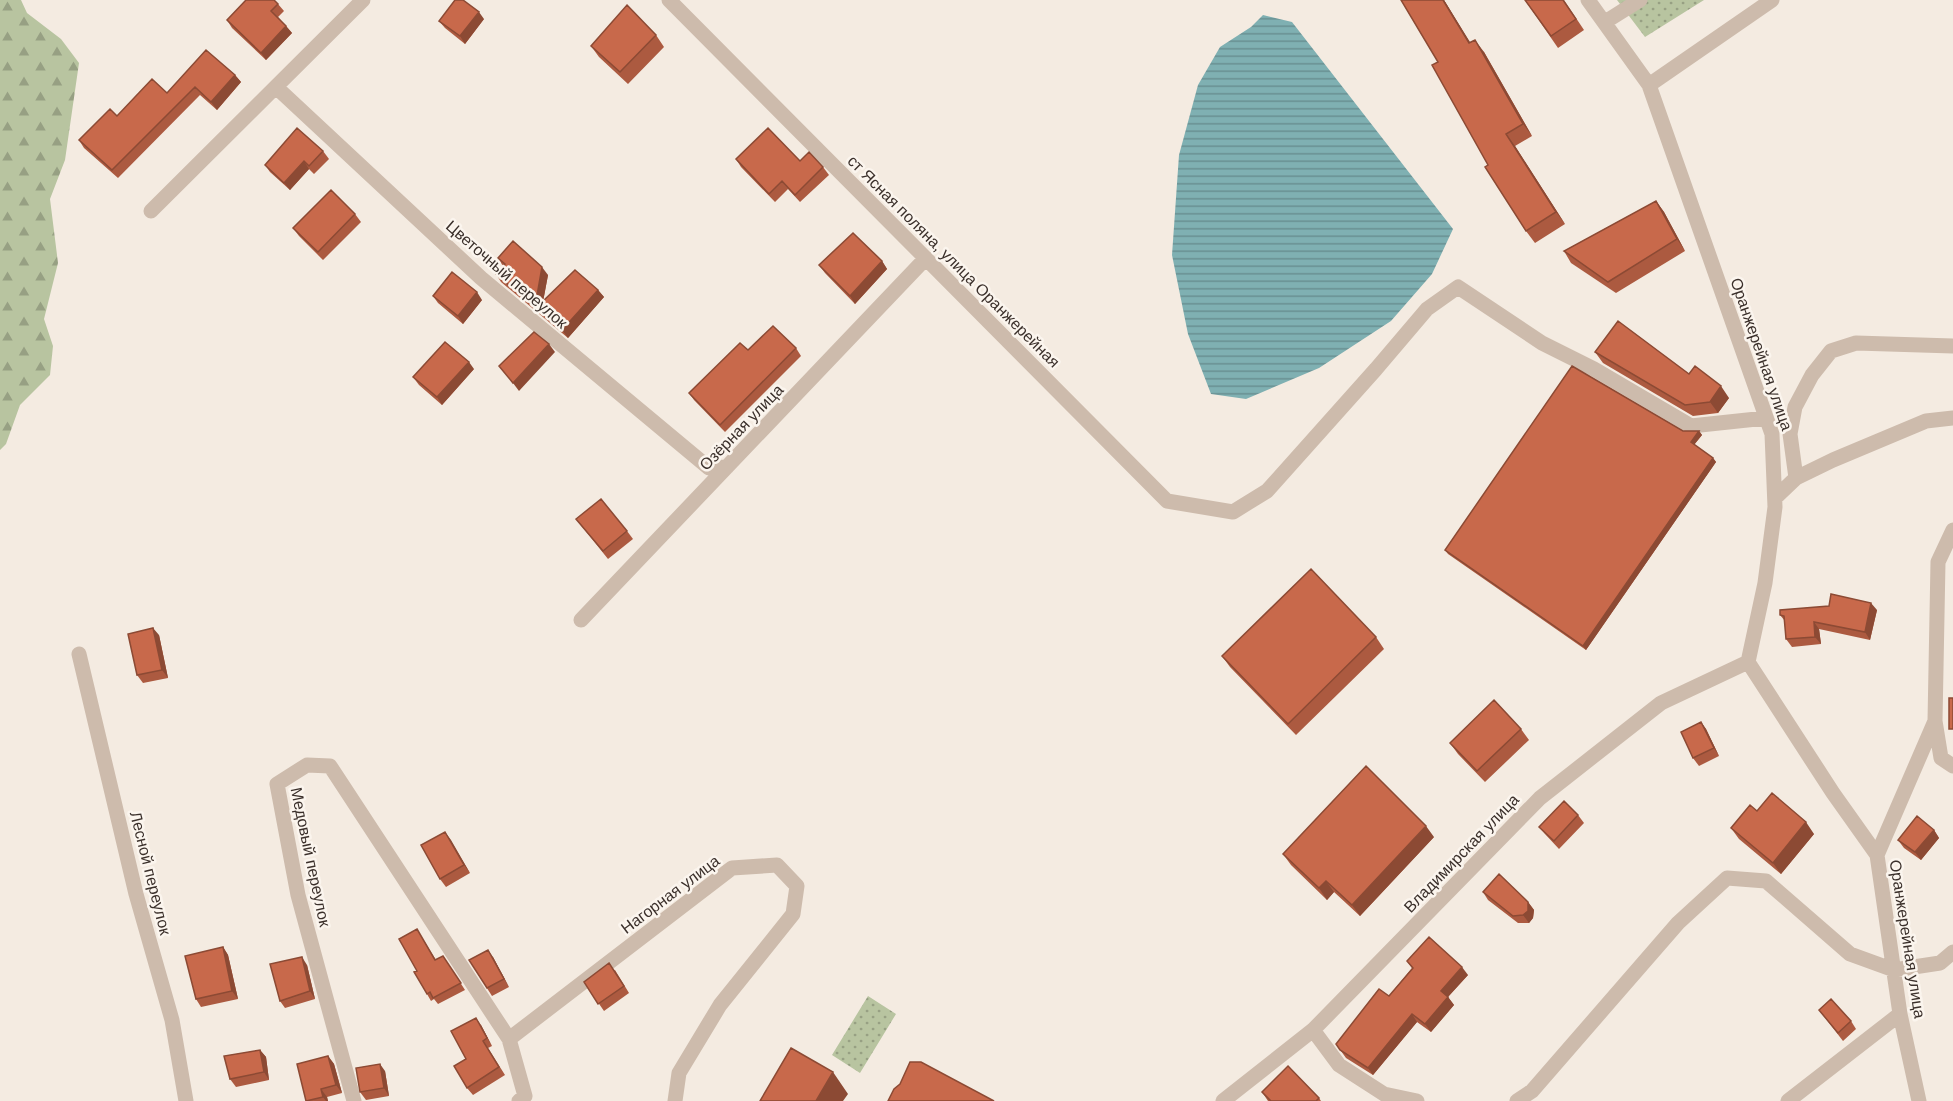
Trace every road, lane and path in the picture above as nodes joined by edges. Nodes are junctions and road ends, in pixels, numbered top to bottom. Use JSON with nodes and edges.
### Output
{"nodes":[{"id":1,"x":363,"y":0,"type":"edge"},
{"id":2,"x":669,"y":0,"type":"edge"},
{"id":3,"x":1588,"y":0,"type":"edge"},
{"id":4,"x":1640,"y":0,"type":"edge"},
{"id":5,"x":1772,"y":0,"type":"edge"},
{"id":6,"x":1605,"y":22,"type":"junction"},
{"id":7,"x":1649,"y":85,"type":"junction"},
{"id":8,"x":276,"y":87,"type":"junction"},
{"id":9,"x":151,"y":211,"type":"dead end"},
{"id":10,"x":926,"y":258,"type":"junction"},
{"id":11,"x":1953,"y":346,"type":"edge"},
{"id":12,"x":1766,"y":418,"type":"junction"},
{"id":13,"x":1953,"y":418,"type":"edge"},
{"id":14,"x":727,"y":467,"type":"junction"},
{"id":15,"x":1796,"y":478,"type":"junction"},
{"id":16,"x":1775,"y":498,"type":"junction"},
{"id":17,"x":1953,"y":530,"type":"edge"},
{"id":18,"x":581,"y":620,"type":"dead end"},
{"id":19,"x":79,"y":654,"type":"dead end"},
{"id":20,"x":1748,"y":662,"type":"junction"},
{"id":21,"x":1935,"y":721,"type":"junction"},
{"id":22,"x":1953,"y":766,"type":"edge"},
{"id":23,"x":1877,"y":855,"type":"junction"},
{"id":24,"x":1953,"y":952,"type":"edge"},
{"id":25,"x":1894,"y":970,"type":"junction"},
{"id":26,"x":1900,"y":1014,"type":"junction"},
{"id":27,"x":1313,"y":1030,"type":"junction"},
{"id":28,"x":509,"y":1039,"type":"junction"},
{"id":29,"x":186,"y":1101,"type":"edge"},
{"id":30,"x":354,"y":1101,"type":"edge"},
{"id":31,"x":519,"y":1101,"type":"edge"},
{"id":32,"x":675,"y":1101,"type":"edge"},
{"id":33,"x":1223,"y":1101,"type":"edge"},
{"id":34,"x":1416,"y":1101,"type":"edge"},
{"id":35,"x":1517,"y":1101,"type":"edge"},
{"id":36,"x":1788,"y":1101,"type":"edge"},
{"id":37,"x":1919,"y":1101,"type":"edge"}],
"edges":[{"from":1,"to":8,"type":"street"},
{"from":2,"to":10,"type":"street","name":"ст Ясная поляна, улица Оранжерейная"},
{"from":3,"to":6,"type":"street","name":"Оранжерейная улица"},
{"from":4,"to":6,"type":"street"},
{"from":5,"to":7,"type":"street"},
{"from":6,"to":7,"type":"street","name":"Оранжерейная улица"},
{"from":7,"to":12,"type":"street","name":"Оранжерейная улица"},
{"from":8,"to":9,"type":"street"},
{"from":8,"to":14,"type":"street","name":"Цветочный переулок"},
{"from":10,"to":12,"type":"street","name":"ст Ясная поляна, улица Оранжерейная"},
{"from":10,"to":14,"type":"street","name":"Озёрная улица"},
{"from":11,"to":15,"type":"street"},
{"from":12,"to":16,"type":"street","name":"Оранжерейная улица"},
{"from":13,"to":15,"type":"street"},
{"from":14,"to":18,"type":"street","name":"Озёрная улица"},
{"from":15,"to":16,"type":"street"},
{"from":16,"to":20,"type":"street","name":"Оранжерейная улица"},
{"from":17,"to":21,"type":"street"},
{"from":19,"to":29,"type":"street","name":"Лесной переулок"},
{"from":20,"to":23,"type":"street","name":"Оранжерейная улица"},
{"from":20,"to":27,"type":"street","name":"Владимирская улица"},
{"from":21,"to":22,"type":"street"},
{"from":21,"to":23,"type":"street"},
{"from":23,"to":25,"type":"street","name":"Оранжерейная улица"},
{"from":24,"to":25,"type":"street"},
{"from":25,"to":26,"type":"street","name":"Оранжерейная улица"},
{"from":25,"to":35,"type":"street"},
{"from":26,"to":36,"type":"street"},
{"from":26,"to":37,"type":"street","name":"Оранжерейная улица"},
{"from":27,"to":33,"type":"street","name":"Владимирская улица"},
{"from":27,"to":34,"type":"street"},
{"from":28,"to":30,"type":"street","name":"Медовый переулок"},
{"from":28,"to":31,"type":"street"},
{"from":28,"to":32,"type":"street","name":"Нагорная улица"}]}
